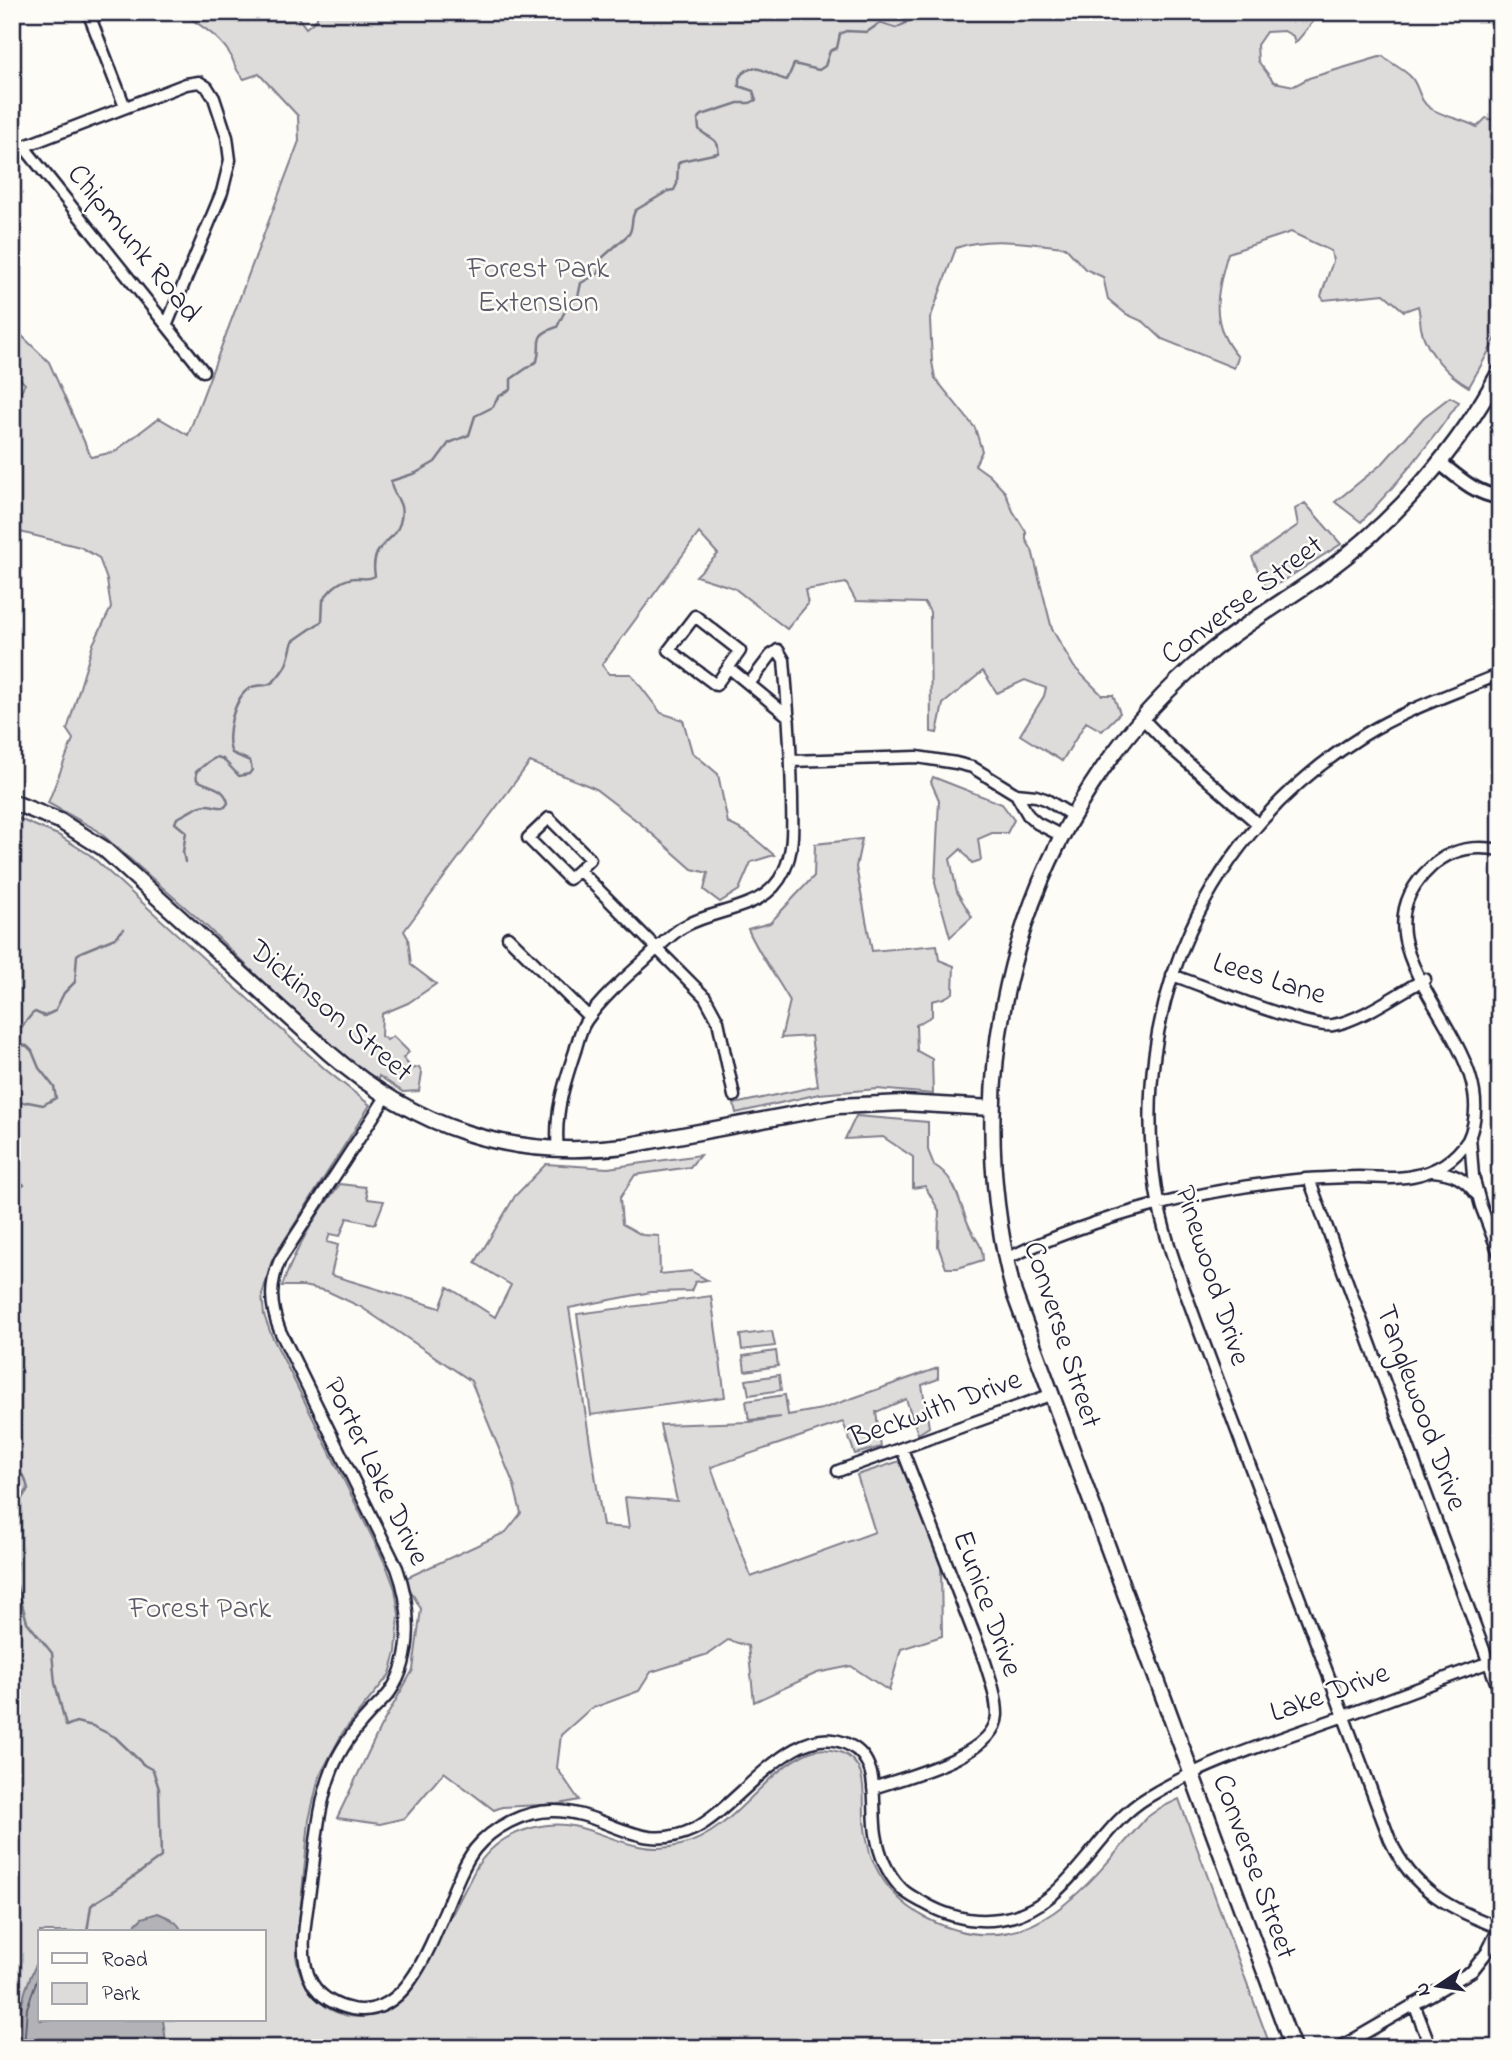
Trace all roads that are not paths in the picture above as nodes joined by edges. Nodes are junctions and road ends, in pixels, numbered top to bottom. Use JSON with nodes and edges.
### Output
{"nodes":[{"id":1,"x":88,"y":12,"type":"edge"},
{"id":2,"x":125,"y":107,"type":"junction"},
{"id":3,"x":24,"y":147,"type":"junction"},
{"id":4,"x":12,"y":151,"type":"edge"},
{"id":5,"x":167,"y":324,"type":"junction"},
{"id":6,"x":203,"y":371,"type":"dead end"},
{"id":7,"x":1500,"y":371,"type":"edge"},
{"id":8,"x":1439,"y":462,"type":"junction"},
{"id":9,"x":1500,"y":497,"type":"edge"},
{"id":10,"x":728,"y":667,"type":"junction"},
{"id":11,"x":1500,"y":674,"type":"edge"},
{"id":12,"x":749,"y":684,"type":"junction"},
{"id":13,"x":789,"y":717,"type":"junction"},
{"id":14,"x":1143,"y":719,"type":"junction"},
{"id":15,"x":791,"y":761,"type":"junction"},
{"id":16,"x":1016,"y":794,"type":"junction"},
{"id":17,"x":12,"y":802,"type":"edge"},
{"id":18,"x":1073,"y":816,"type":"junction"},
{"id":19,"x":1258,"y":824,"type":"junction"},
{"id":20,"x":1062,"y":836,"type":"junction"},
{"id":21,"x":1500,"y":849,"type":"edge"},
{"id":22,"x":579,"y":870,"type":"junction"},
{"id":23,"x":508,"y":937,"type":"dead end"},
{"id":24,"x":657,"y":949,"type":"junction"},
{"id":25,"x":1172,"y":975,"type":"junction"},
{"id":26,"x":1425,"y":979,"type":"junction"},
{"id":27,"x":589,"y":1017,"type":"junction"},
{"id":28,"x":734,"y":1096,"type":"dead end"},
{"id":29,"x":386,"y":1097,"type":"junction"},
{"id":30,"x":992,"y":1108,"type":"junction"},
{"id":31,"x":1470,"y":1137,"type":"junction"},
{"id":32,"x":558,"y":1150,"type":"junction"},
{"id":33,"x":1431,"y":1171,"type":"junction"},
{"id":34,"x":1309,"y":1179,"type":"junction"},
{"id":35,"x":1478,"y":1197,"type":"junction"},
{"id":36,"x":1158,"y":1205,"type":"junction"},
{"id":37,"x":1500,"y":1256,"type":"edge"},
{"id":38,"x":1006,"y":1259,"type":"junction"},
{"id":39,"x":1050,"y":1395,"type":"junction"},
{"id":40,"x":902,"y":1449,"type":"junction"},
{"id":41,"x":838,"y":1471,"type":"dead end"},
{"id":42,"x":1487,"y":1663,"type":"junction"},
{"id":43,"x":1500,"y":1693,"type":"edge"},
{"id":44,"x":1343,"y":1716,"type":"junction"},
{"id":45,"x":1192,"y":1775,"type":"junction"},
{"id":46,"x":873,"y":1788,"type":"junction"},
{"id":47,"x":1499,"y":1928,"type":"edge"},
{"id":48,"x":1414,"y":2004,"type":"junction"},
{"id":49,"x":1293,"y":2048,"type":"edge"},
{"id":50,"x":1339,"y":2048,"type":"edge"},
{"id":51,"x":1431,"y":2048,"type":"edge"}],
"edges":[{"from":1,"to":2,"type":"street"},
{"from":2,"to":3,"type":"street"},
{"from":2,"to":5,"type":"street"},
{"from":3,"to":4,"type":"street"},
{"from":3,"to":5,"type":"street","name":"Chipmunk Road"},
{"from":5,"to":6,"type":"street","name":"Chipmunk Road"},
{"from":7,"to":8,"type":"main road","name":"Converse Street"},
{"from":8,"to":9,"type":"street"},
{"from":8,"to":14,"type":"main road","name":"Converse Street"},
{"from":10,"to":10,"type":"street"},
{"from":10,"to":12,"type":"street"},
{"from":11,"to":19,"type":"street","name":"Pinewood Drive"},
{"from":12,"to":13,"type":"street"},
{"from":12,"to":13,"type":"street"},
{"from":13,"to":15,"type":"street"},
{"from":14,"to":18,"type":"main road","name":"Converse Street"},
{"from":14,"to":19,"type":"street"},
{"from":15,"to":16,"type":"street"},
{"from":15,"to":24,"type":"street"},
{"from":16,"to":18,"type":"street"},
{"from":16,"to":20,"type":"street"},
{"from":17,"to":29,"type":"main road","name":"Dickinson Street"},
{"from":18,"to":20,"type":"main road","name":"Converse Street"},
{"from":19,"to":25,"type":"street","name":"Pinewood Drive"},
{"from":20,"to":30,"type":"main road","name":"Converse Street"},
{"from":21,"to":26,"type":"street"},
{"from":22,"to":22,"type":"street"},
{"from":22,"to":24,"type":"street"},
{"from":23,"to":27,"type":"street"},
{"from":24,"to":27,"type":"street"},
{"from":24,"to":28,"type":"street"},
{"from":25,"to":26,"type":"street","name":"Lees Lane"},
{"from":25,"to":36,"type":"street","name":"Pinewood Drive"},
{"from":26,"to":31,"type":"street"},
{"from":27,"to":32,"type":"street"},
{"from":29,"to":32,"type":"main road","name":"Dickinson Street"},
{"from":29,"to":46,"type":"street","name":"Porter Lake Drive"},
{"from":30,"to":32,"type":"main road","name":"Dickinson Street"},
{"from":30,"to":38,"type":"main road","name":"Converse Street"},
{"from":31,"to":33,"type":"street"},
{"from":31,"to":35,"type":"street"},
{"from":33,"to":34,"type":"street"},
{"from":33,"to":35,"type":"street"},
{"from":34,"to":36,"type":"street"},
{"from":34,"to":42,"type":"street","name":"Tanglewood Drive"},
{"from":35,"to":37,"type":"street"},
{"from":36,"to":38,"type":"street"},
{"from":36,"to":44,"type":"street","name":"Pinewood Drive"},
{"from":38,"to":39,"type":"main road","name":"Converse Street"},
{"from":39,"to":40,"type":"street","name":"Beckwith Drive"},
{"from":39,"to":45,"type":"main road","name":"Converse Street"},
{"from":40,"to":41,"type":"street","name":"Beckwith Drive"},
{"from":40,"to":46,"type":"street","name":"Eunice Drive"},
{"from":42,"to":43,"type":"street","name":"Tanglewood Drive"},
{"from":42,"to":44,"type":"street","name":"Lake Drive"},
{"from":44,"to":45,"type":"street","name":"Lake Drive"},
{"from":44,"to":47,"type":"street","name":"Pinewood Drive"},
{"from":45,"to":46,"type":"street","name":"Porter Lake Drive"},
{"from":45,"to":49,"type":"main road","name":"Converse Street"},
{"from":47,"to":48,"type":"street"},
{"from":48,"to":50,"type":"street"},
{"from":48,"to":51,"type":"street"}]}
